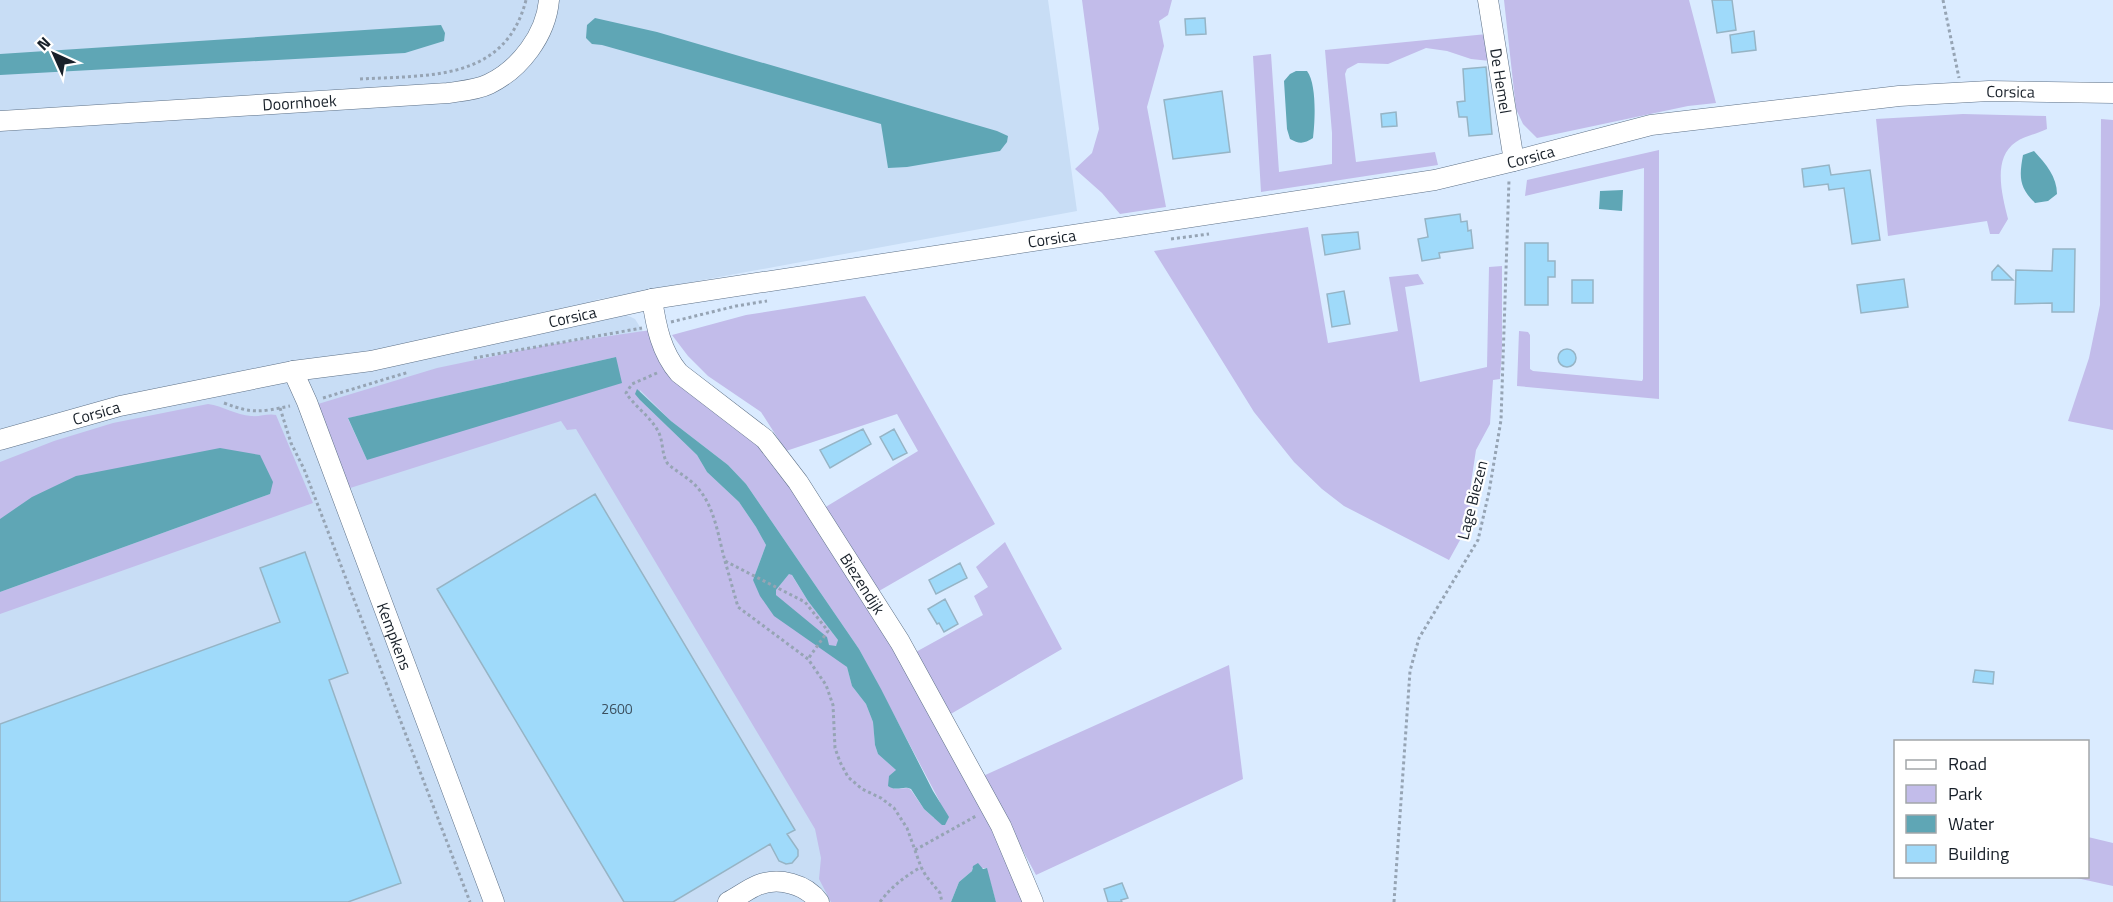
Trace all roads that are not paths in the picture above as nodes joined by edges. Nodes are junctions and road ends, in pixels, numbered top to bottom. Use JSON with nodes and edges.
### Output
{"nodes":[{"id":1,"x":549,"y":0,"type":"edge"},
{"id":2,"x":1488,"y":0,"type":"edge"},
{"id":3,"x":2113,"y":93,"type":"edge"},
{"id":4,"x":0,"y":121,"type":"edge"},
{"id":5,"x":1515,"y":161,"type":"junction"},
{"id":6,"x":652,"y":299,"type":"junction"},
{"id":7,"x":293,"y":371,"type":"junction"},
{"id":8,"x":0,"y":440,"type":"edge"},
{"id":9,"x":494,"y":902,"type":"edge"},
{"id":10,"x":728,"y":902,"type":"edge"},
{"id":11,"x":819,"y":902,"type":"edge"},
{"id":12,"x":1033,"y":902,"type":"edge"}],
"edges":[{"from":1,"to":4,"type":"street","name":"Doornhoek"},
{"from":2,"to":5,"type":"street","name":"De Hemel"},
{"from":3,"to":5,"type":"street","name":"Corsica"},
{"from":5,"to":6,"type":"street","name":"Corsica"},
{"from":6,"to":7,"type":"street","name":"Corsica"},
{"from":6,"to":12,"type":"street","name":"Biezendijk"},
{"from":7,"to":8,"type":"street","name":"Corsica"},
{"from":7,"to":9,"type":"street","name":"Kempkens"},
{"from":10,"to":11,"type":"street"}]}
